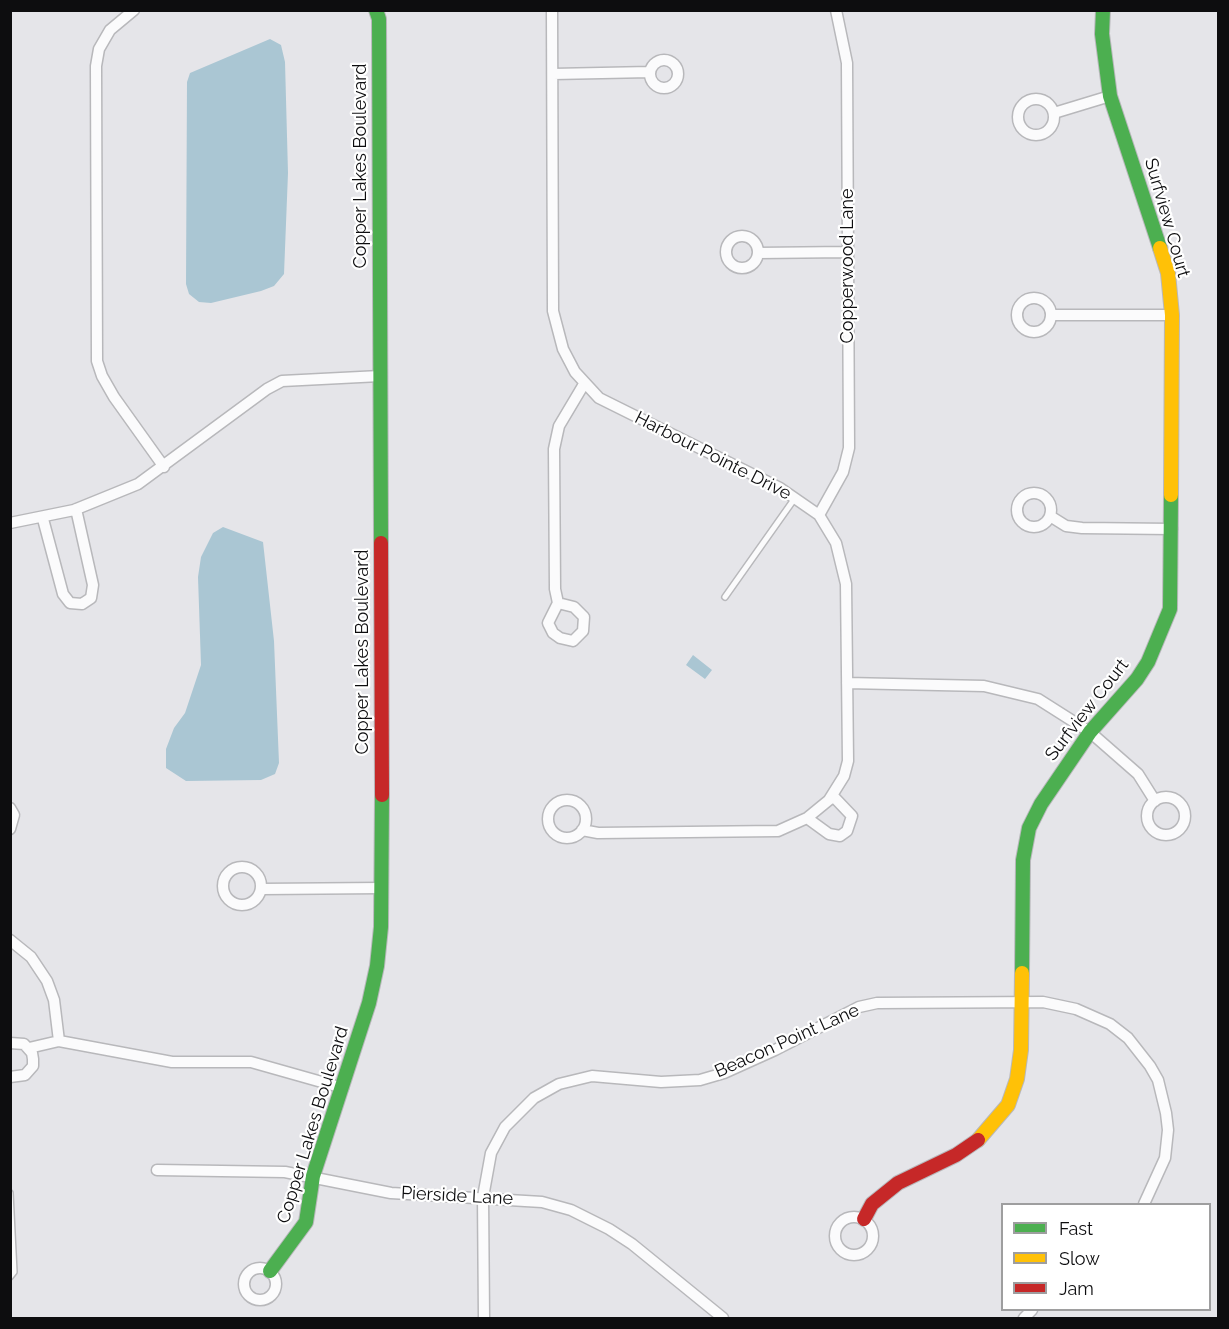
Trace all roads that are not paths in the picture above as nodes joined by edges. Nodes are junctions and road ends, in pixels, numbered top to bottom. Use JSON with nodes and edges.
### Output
{"nodes":[{"id":1,"x":134,"y":10,"type":"edge"},
{"id":2,"x":376,"y":10,"type":"edge"},
{"id":3,"x":552,"y":10,"type":"edge"},
{"id":4,"x":836,"y":10,"type":"edge"},
{"id":5,"x":1104,"y":10,"type":"edge"},
{"id":6,"x":650,"y":72,"type":"dead end"},
{"id":7,"x":553,"y":74,"type":"junction"},
{"id":8,"x":1110,"y":96,"type":"junction"},
{"id":9,"x":1054,"y":113,"type":"dead end"},
{"id":10,"x":847,"y":252,"type":"junction"},
{"id":11,"x":758,"y":253,"type":"dead end"},
{"id":12,"x":1051,"y":315,"type":"dead end"},
{"id":13,"x":1172,"y":315,"type":"junction"},
{"id":14,"x":380,"y":376,"type":"junction"},
{"id":15,"x":584,"y":384,"type":"junction"},
{"id":16,"x":164,"y":466,"type":"junction"},
{"id":17,"x":795,"y":497,"type":"junction"},
{"id":18,"x":76,"y":509,"type":"junction"},
{"id":19,"x":819,"y":515,"type":"junction"},
{"id":20,"x":1050,"y":516,"type":"dead end"},
{"id":21,"x":43,"y":519,"type":"junction"},
{"id":22,"x":10,"y":523,"type":"edge"},
{"id":23,"x":1172,"y":529,"type":"junction"},
{"id":24,"x":725,"y":597,"type":"dead end"},
{"id":25,"x":558,"y":603,"type":"dead end"},
{"id":26,"x":847,"y":683,"type":"junction"},
{"id":27,"x":1090,"y":732,"type":"junction"},
{"id":28,"x":832,"y":795,"type":"junction"},
{"id":29,"x":1155,"y":801,"type":"dead end"},
{"id":30,"x":10,"y":808,"type":"edge"},
{"id":31,"x":807,"y":818,"type":"junction"},
{"id":32,"x":10,"y":829,"type":"edge"},
{"id":33,"x":582,"y":830,"type":"dead end"},
{"id":34,"x":382,"y":888,"type":"junction"},
{"id":35,"x":262,"y":889,"type":"dead end"},
{"id":36,"x":10,"y":940,"type":"edge"},
{"id":37,"x":1022,"y":1002,"type":"junction"},
{"id":38,"x":58,"y":1041,"type":"junction"},
{"id":39,"x":10,"y":1043,"type":"edge"},
{"id":40,"x":29,"y":1048,"type":"junction"},
{"id":41,"x":10,"y":1077,"type":"edge"},
{"id":42,"x":343,"y":1088,"type":"junction"},
{"id":43,"x":157,"y":1170,"type":"dead end"},
{"id":44,"x":313,"y":1176,"type":"junction"},
{"id":45,"x":10,"y":1193,"type":"edge"},
{"id":46,"x":483,"y":1197,"type":"junction"},
{"id":47,"x":1143,"y":1203,"type":"edge"},
{"id":48,"x":864,"y":1219,"type":"dead end"},
{"id":49,"x":270,"y":1271,"type":"dead end"},
{"id":50,"x":10,"y":1276,"type":"edge"},
{"id":51,"x":484,"y":1318,"type":"edge"},
{"id":52,"x":723,"y":1318,"type":"edge"}],
"edges":[{"from":1,"to":16,"type":"street"},
{"from":2,"to":14,"type":"street","name":"Copper Lakes Boulevard"},
{"from":3,"to":7,"type":"street","name":"Harbour Pointe Drive"},
{"from":4,"to":10,"type":"street","name":"Copperwood Lane"},
{"from":5,"to":8,"type":"street","name":"Surfview Court"},
{"from":6,"to":7,"type":"street"},
{"from":7,"to":15,"type":"street","name":"Harbour Pointe Drive"},
{"from":8,"to":9,"type":"street"},
{"from":8,"to":13,"type":"street","name":"Surfview Court"},
{"from":10,"to":11,"type":"street"},
{"from":10,"to":19,"type":"street","name":"Copperwood Lane"},
{"from":12,"to":13,"type":"street"},
{"from":13,"to":23,"type":"street","name":"Surfview Court"},
{"from":14,"to":16,"type":"street"},
{"from":14,"to":34,"type":"street","name":"Copper Lakes Boulevard"},
{"from":15,"to":17,"type":"street","name":"Harbour Pointe Drive"},
{"from":15,"to":25,"type":"street"},
{"from":16,"to":18,"type":"street"},
{"from":17,"to":19,"type":"street","name":"Harbour Pointe Drive"},
{"from":17,"to":24,"type":"lane"},
{"from":18,"to":21,"type":"street"},
{"from":18,"to":21,"type":"street"},
{"from":19,"to":26,"type":"street","name":"Harbour Pointe Drive"},
{"from":20,"to":23,"type":"street"},
{"from":21,"to":22,"type":"street"},
{"from":23,"to":27,"type":"street","name":"Surfview Court"},
{"from":26,"to":27,"type":"street"},
{"from":26,"to":28,"type":"street","name":"Harbour Pointe Drive"},
{"from":27,"to":29,"type":"street"},
{"from":27,"to":37,"type":"street","name":"Surfview Court"},
{"from":28,"to":31,"type":"street","name":"Harbour Pointe Drive"},
{"from":28,"to":31,"type":"street"},
{"from":30,"to":32,"type":"street"},
{"from":31,"to":33,"type":"street","name":"Harbour Pointe Drive"},
{"from":34,"to":35,"type":"street"},
{"from":34,"to":42,"type":"street","name":"Copper Lakes Boulevard"},
{"from":36,"to":38,"type":"street"},
{"from":37,"to":46,"type":"street","name":"Beacon Point Lane"},
{"from":37,"to":47,"type":"street","name":"Beacon Point Lane"},
{"from":37,"to":48,"type":"street","name":"Surfview Court"},
{"from":38,"to":40,"type":"street"},
{"from":38,"to":42,"type":"street"},
{"from":39,"to":40,"type":"street"},
{"from":40,"to":41,"type":"street"},
{"from":42,"to":44,"type":"street","name":"Copper Lakes Boulevard"},
{"from":43,"to":44,"type":"street","name":"Pierside Lane"},
{"from":44,"to":46,"type":"street","name":"Pierside Lane"},
{"from":44,"to":49,"type":"street","name":"Copper Lakes Boulevard"},
{"from":45,"to":50,"type":"lane"},
{"from":46,"to":51,"type":"street","name":"Beacon Point Lane"},
{"from":46,"to":52,"type":"street","name":"Pierside Lane"}]}
